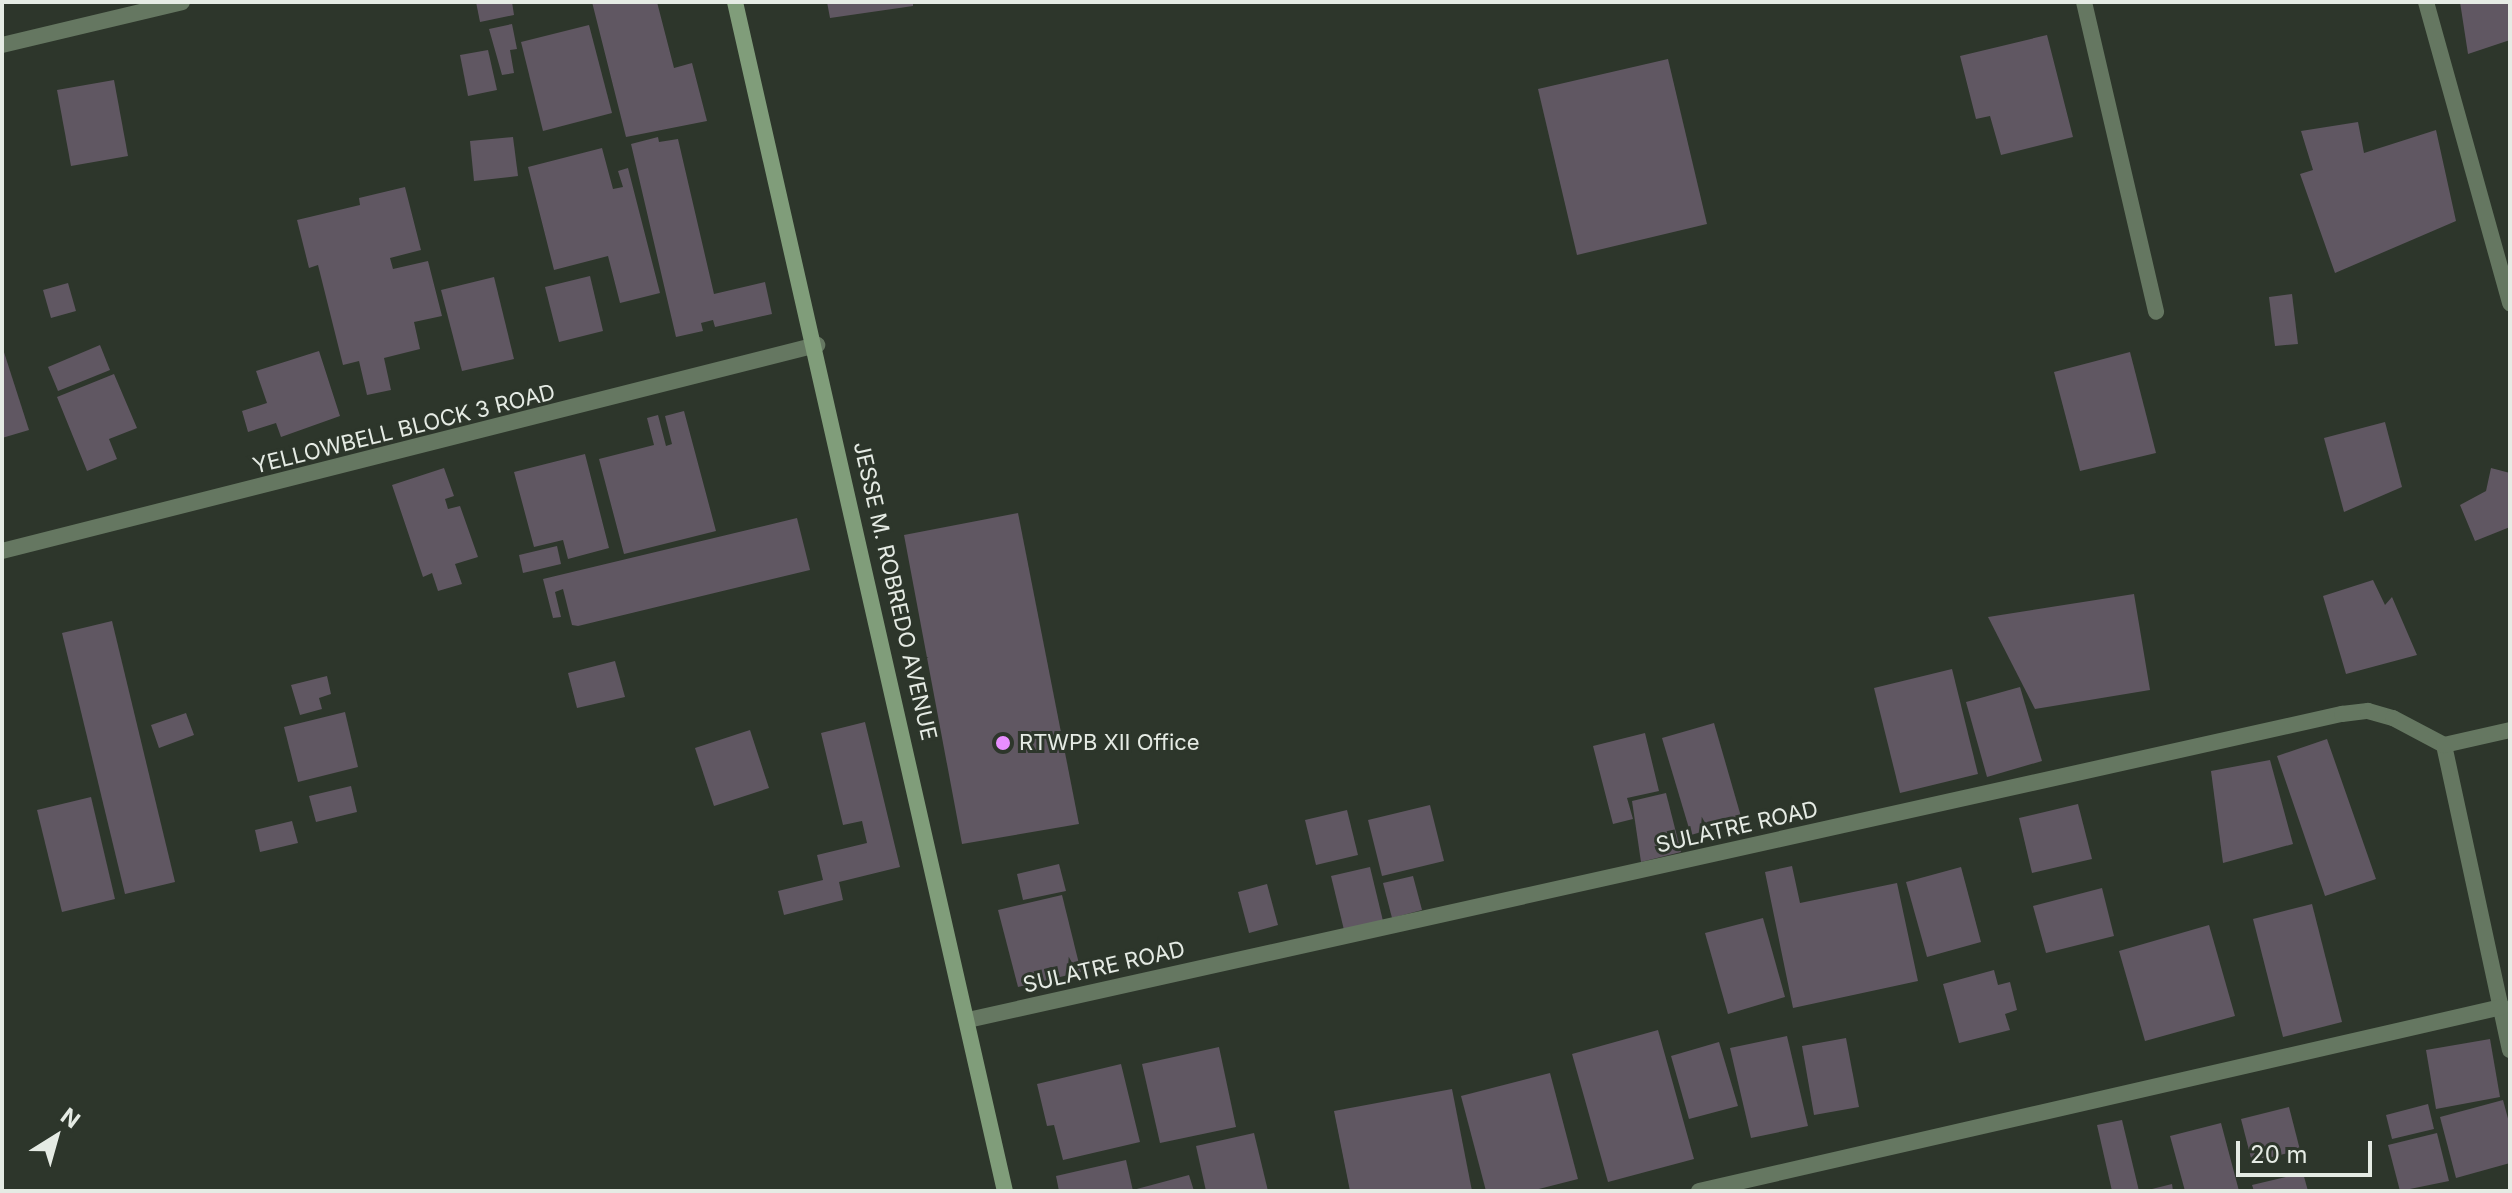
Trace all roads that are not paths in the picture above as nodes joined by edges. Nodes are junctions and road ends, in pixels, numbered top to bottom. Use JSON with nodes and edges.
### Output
{"nodes":[{"id":1,"x":182,"y":2,"type":"edge"},
{"id":2,"x":735,"y":2,"type":"edge"},
{"id":3,"x":2084,"y":2,"type":"edge"},
{"id":4,"x":2426,"y":2,"type":"edge"},
{"id":5,"x":2,"y":45,"type":"edge"},
{"id":6,"x":2510,"y":303,"type":"edge"},
{"id":7,"x":2156,"y":312,"type":"dead end"},
{"id":8,"x":817,"y":345,"type":"junction"},
{"id":9,"x":2,"y":551,"type":"edge"},
{"id":10,"x":2510,"y":730,"type":"edge"},
{"id":11,"x":2444,"y":745,"type":"junction"},
{"id":12,"x":2502,"y":1007,"type":"junction"},
{"id":13,"x":968,"y":1020,"type":"junction"},
{"id":14,"x":2510,"y":1047,"type":"edge"},
{"id":15,"x":1005,"y":1191,"type":"edge"},
{"id":16,"x":1699,"y":1191,"type":"edge"}],
"edges":[{"from":1,"to":5,"type":"street"},
{"from":2,"to":8,"type":"main road","name":"JESSE M. ROBREDO AVENUE"},
{"from":3,"to":7,"type":"street"},
{"from":4,"to":6,"type":"street"},
{"from":8,"to":9,"type":"street","name":"YELLOWBELL BLOCK 3 ROAD"},
{"from":8,"to":13,"type":"main road","name":"JESSE M. ROBREDO AVENUE"},
{"from":10,"to":11,"type":"street"},
{"from":11,"to":12,"type":"street"},
{"from":11,"to":13,"type":"street","name":"SULATRE ROAD"},
{"from":12,"to":14,"type":"street"},
{"from":12,"to":16,"type":"street"},
{"from":13,"to":15,"type":"main road","name":"JESSE M. ROBREDO AVENUE"}]}
